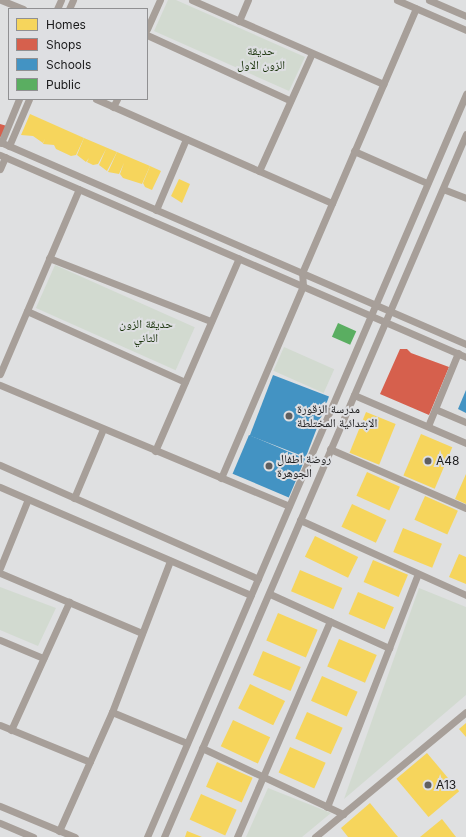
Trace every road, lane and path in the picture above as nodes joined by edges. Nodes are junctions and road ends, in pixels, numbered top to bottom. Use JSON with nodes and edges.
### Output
{"nodes":[{"id":1,"x":1,"y":0,"type":"edge"},
{"id":2,"x":160,"y":0,"type":"edge"},
{"id":3,"x":192,"y":0,"type":"edge"},
{"id":4,"x":248,"y":0,"type":"edge"},
{"id":5,"x":397,"y":0,"type":"edge"},
{"id":6,"x":429,"y":0,"type":"edge"},
{"id":7,"x":21,"y":8,"type":"edge"},
{"id":8,"x":416,"y":8,"type":"junction"},
{"id":9,"x":466,"y":16,"type":"edge"},
{"id":10,"x":239,"y":21,"type":"junction"},
{"id":11,"x":148,"y":27,"type":"edge"},
{"id":12,"x":466,"y":30,"type":"edge"},
{"id":13,"x":148,"y":35,"type":"edge"},
{"id":14,"x":312,"y":53,"type":"junction"},
{"id":15,"x":383,"y":84,"type":"junction"},
{"id":16,"x":466,"y":94,"type":"edge"},
{"id":17,"x":19,"y":100,"type":"edge"},
{"id":18,"x":28,"y":100,"type":"edge"},
{"id":19,"x":98,"y":100,"type":"edge"},
{"id":20,"x":116,"y":100,"type":"edge"},
{"id":21,"x":289,"y":100,"type":"junction"},
{"id":22,"x":113,"y":107,"type":"junction"},
{"id":23,"x":466,"y":134,"type":"edge"},
{"id":24,"x":186,"y":138,"type":"junction"},
{"id":25,"x":3,"y":144,"type":"edge"},
{"id":26,"x":354,"y":151,"type":"junction"},
{"id":27,"x":2,"y":155,"type":"edge"},
{"id":28,"x":0,"y":169,"type":"edge"},
{"id":29,"x":259,"y":171,"type":"junction"},
{"id":30,"x":427,"y":183,"type":"junction"},
{"id":31,"x":79,"y":189,"type":"junction"},
{"id":32,"x":443,"y":189,"type":"junction"},
{"id":33,"x":466,"y":198,"type":"edge"},
{"id":34,"x":332,"y":203,"type":"junction"},
{"id":35,"x":156,"y":210,"type":"junction"},
{"id":36,"x":50,"y":258,"type":"junction"},
{"id":37,"x":239,"y":258,"type":"junction"},
{"id":38,"x":302,"y":273,"type":"junction"},
{"id":39,"x":303,"y":286,"type":"junction"},
{"id":40,"x":375,"y":304,"type":"junction"},
{"id":41,"x":28,"y":311,"type":"junction"},
{"id":42,"x":390,"y":311,"type":"junction"},
{"id":43,"x":371,"y":316,"type":"junction"},
{"id":44,"x":211,"y":321,"type":"junction"},
{"id":45,"x":385,"y":322,"type":"junction"},
{"id":46,"x":466,"y":344,"type":"edge"},
{"id":47,"x":458,"y":353,"type":"junction"},
{"id":48,"x":466,"y":357,"type":"edge"},
{"id":49,"x":0,"y":374,"type":"edge"},
{"id":50,"x":185,"y":382,"type":"junction"},
{"id":51,"x":0,"y":385,"type":"edge"},
{"id":52,"x":354,"y":395,"type":"junction"},
{"id":53,"x":435,"y":409,"type":"junction"},
{"id":54,"x":466,"y":422,"type":"edge"},
{"id":55,"x":428,"y":426,"type":"junction"},
{"id":56,"x":103,"y":429,"type":"junction"},
{"id":57,"x":466,"y":443,"type":"edge"},
{"id":58,"x":330,"y":449,"type":"junction"},
{"id":59,"x":155,"y":451,"type":"junction"},
{"id":60,"x":0,"y":465,"type":"edge"},
{"id":61,"x":221,"y":478,"type":"junction"},
{"id":62,"x":0,"y":487,"type":"edge"},
{"id":63,"x":74,"y":498,"type":"junction"},
{"id":64,"x":28,"y":499,"type":"junction"},
{"id":65,"x":289,"y":506,"type":"junction"},
{"id":66,"x":466,"y":508,"type":"edge"},
{"id":67,"x":300,"y":520,"type":"junction"},
{"id":68,"x":170,"y":562,"type":"junction"},
{"id":69,"x":0,"y":568,"type":"edge"},
{"id":70,"x":0,"y":573,"type":"edge"},
{"id":71,"x":418,"y":574,"type":"junction"},
{"id":72,"x":258,"y":579,"type":"junction"},
{"id":73,"x":270,"y":594,"type":"dead end"},
{"id":74,"x":250,"y":595,"type":"junction"},
{"id":75,"x":466,"y":595,"type":"edge"},
{"id":76,"x":69,"y":602,"type":"junction"},
{"id":77,"x":330,"y":620,"type":"junction"},
{"id":78,"x":142,"y":633,"type":"junction"},
{"id":79,"x":0,"y":640,"type":"edge"},
{"id":80,"x":389,"y":648,"type":"junction"},
{"id":81,"x":43,"y":658,"type":"junction"},
{"id":82,"x":112,"y":712,"type":"junction"},
{"id":83,"x":466,"y":712,"type":"edge"},
{"id":84,"x":0,"y":725,"type":"edge"},
{"id":85,"x":11,"y":730,"type":"junction"},
{"id":86,"x":187,"y":743,"type":"junction"},
{"id":87,"x":202,"y":748,"type":"junction"},
{"id":88,"x":90,"y":762,"type":"junction"},
{"id":89,"x":263,"y":777,"type":"junction"},
{"id":90,"x":0,"y":806,"type":"edge"},
{"id":91,"x":327,"y":807,"type":"junction"},
{"id":92,"x":343,"y":814,"type":"junction"},
{"id":93,"x":0,"y":823,"type":"edge"},
{"id":94,"x":60,"y":830,"type":"junction"},
{"id":95,"x":33,"y":837,"type":"edge"},
{"id":96,"x":75,"y":837,"type":"edge"},
{"id":97,"x":147,"y":837,"type":"edge"},
{"id":98,"x":164,"y":837,"type":"edge"},
{"id":99,"x":237,"y":837,"type":"edge"},
{"id":100,"x":315,"y":837,"type":"edge"}],
"edges":[{"from":1,"to":7,"type":"street"},
{"from":2,"to":11,"type":"street"},
{"from":3,"to":10,"type":"street"},
{"from":4,"to":10,"type":"street"},
{"from":5,"to":8,"type":"street"},
{"from":6,"to":9,"type":"street"},
{"from":8,"to":12,"type":"street"},
{"from":8,"to":15,"type":"street"},
{"from":10,"to":14,"type":"street"},
{"from":13,"to":21,"type":"street"},
{"from":14,"to":15,"type":"street"},
{"from":14,"to":21,"type":"street"},
{"from":15,"to":26,"type":"street"},
{"from":16,"to":30,"type":"street"},
{"from":17,"to":25,"type":"street"},
{"from":18,"to":25,"type":"street"},
{"from":19,"to":22,"type":"street"},
{"from":20,"to":22,"type":"street"},
{"from":21,"to":29,"type":"street"},
{"from":22,"to":24,"type":"street"},
{"from":23,"to":32,"type":"street"},
{"from":24,"to":29,"type":"street"},
{"from":24,"to":35,"type":"street"},
{"from":25,"to":27,"type":"street"},
{"from":25,"to":35,"type":"street"},
{"from":26,"to":30,"type":"street"},
{"from":26,"to":34,"type":"street"},
{"from":27,"to":28,"type":"street"},
{"from":27,"to":31,"type":"street"},
{"from":29,"to":34,"type":"street"},
{"from":30,"to":40,"type":"street"},
{"from":31,"to":36,"type":"street"},
{"from":31,"to":37,"type":"street"},
{"from":32,"to":33,"type":"street"},
{"from":32,"to":42,"type":"street"},
{"from":34,"to":38,"type":"street"},
{"from":35,"to":38,"type":"street"},
{"from":36,"to":41,"type":"street"},
{"from":36,"to":44,"type":"street"},
{"from":37,"to":39,"type":"street"},
{"from":37,"to":44,"type":"street"},
{"from":38,"to":39,"type":"street"},
{"from":38,"to":40,"type":"street"},
{"from":39,"to":43,"type":"street"},
{"from":39,"to":61,"type":"street"},
{"from":40,"to":42,"type":"street"},
{"from":40,"to":43,"type":"street"},
{"from":41,"to":49,"type":"street"},
{"from":41,"to":50,"type":"street"},
{"from":42,"to":45,"type":"street"},
{"from":42,"to":46,"type":"street"},
{"from":43,"to":45,"type":"street"},
{"from":43,"to":65,"type":"street"},
{"from":44,"to":50,"type":"street"},
{"from":45,"to":47,"type":"street"},
{"from":45,"to":52,"type":"street"},
{"from":47,"to":48,"type":"street"},
{"from":47,"to":53,"type":"street"},
{"from":50,"to":59,"type":"street"},
{"from":51,"to":56,"type":"street"},
{"from":52,"to":55,"type":"street"},
{"from":52,"to":58,"type":"street"},
{"from":53,"to":54,"type":"street"},
{"from":53,"to":55,"type":"street"},
{"from":55,"to":57,"type":"street"},
{"from":56,"to":59,"type":"street"},
{"from":56,"to":63,"type":"street"},
{"from":58,"to":66,"type":"street"},
{"from":58,"to":67,"type":"street"},
{"from":59,"to":61,"type":"street"},
{"from":60,"to":63,"type":"street"},
{"from":61,"to":65,"type":"street"},
{"from":62,"to":64,"type":"street"},
{"from":63,"to":72,"type":"street"},
{"from":64,"to":68,"type":"street"},
{"from":64,"to":69,"type":"street"},
{"from":65,"to":72,"type":"street"},
{"from":67,"to":71,"type":"street"},
{"from":67,"to":87,"type":"street"},
{"from":68,"to":74,"type":"street"},
{"from":68,"to":78,"type":"street"},
{"from":70,"to":76,"type":"street"},
{"from":71,"to":75,"type":"street"},
{"from":71,"to":80,"type":"street"},
{"from":72,"to":74,"type":"street"},
{"from":73,"to":77,"type":"street"},
{"from":74,"to":86,"type":"street"},
{"from":76,"to":78,"type":"street"},
{"from":76,"to":81,"type":"street"},
{"from":77,"to":80,"type":"street"},
{"from":77,"to":89,"type":"street"},
{"from":78,"to":82,"type":"street"},
{"from":79,"to":81,"type":"street"},
{"from":80,"to":91,"type":"street"},
{"from":81,"to":85,"type":"street"},
{"from":82,"to":86,"type":"street"},
{"from":82,"to":88,"type":"street"},
{"from":83,"to":92,"type":"street"},
{"from":84,"to":85,"type":"street"},
{"from":85,"to":88,"type":"street"},
{"from":86,"to":97,"type":"street"},
{"from":87,"to":89,"type":"street"},
{"from":87,"to":98,"type":"street"},
{"from":88,"to":94,"type":"street"},
{"from":89,"to":91,"type":"street"},
{"from":89,"to":99,"type":"street"},
{"from":90,"to":94,"type":"street"},
{"from":91,"to":92,"type":"street"},
{"from":92,"to":100,"type":"street"},
{"from":93,"to":95,"type":"street"},
{"from":94,"to":96,"type":"street"}]}
